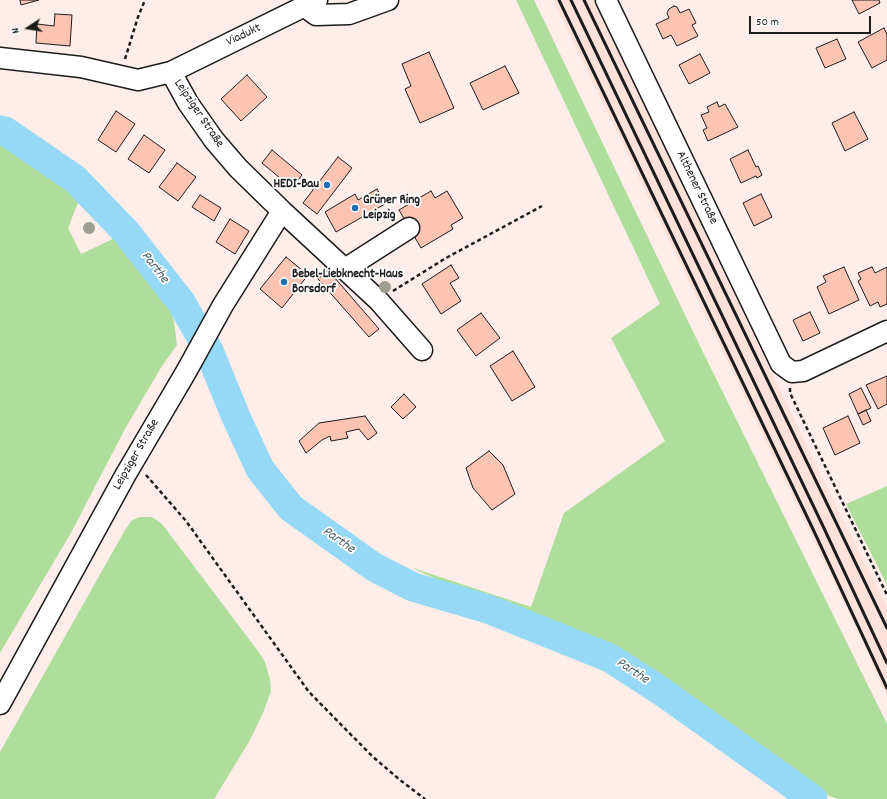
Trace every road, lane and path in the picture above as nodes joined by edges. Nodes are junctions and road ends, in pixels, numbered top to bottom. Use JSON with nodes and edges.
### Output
{"nodes":[{"id":1,"x":146,"y":0,"type":"edge"},
{"id":2,"x":388,"y":0,"type":"edge"},
{"id":3,"x":606,"y":0,"type":"edge"},
{"id":4,"x":311,"y":3,"type":"edge"},
{"id":5,"x":0,"y":58,"type":"edge"},
{"id":6,"x":171,"y":72,"type":"junction"},
{"id":7,"x":119,"y":77,"type":"junction"},
{"id":8,"x":542,"y":206,"type":"dead end"},
{"id":9,"x":282,"y":211,"type":"junction"},
{"id":10,"x":409,"y":228,"type":"dead end"},
{"id":11,"x":345,"y":269,"type":"junction"},
{"id":12,"x":378,"y":300,"type":"junction"},
{"id":13,"x":887,"y":332,"type":"edge"},
{"id":14,"x":422,"y":350,"type":"dead end"},
{"id":15,"x":792,"y":372,"type":"junction"},
{"id":16,"x":129,"y":469,"type":"junction"},
{"id":17,"x":887,"y":595,"type":"edge"},
{"id":18,"x":0,"y":704,"type":"edge"},
{"id":19,"x":425,"y":799,"type":"edge"}],
"edges":[{"from":1,"to":7,"type":"path"},
{"from":2,"to":4,"type":"street"},
{"from":3,"to":15,"type":"street","name":"Althener Straße"},
{"from":4,"to":6,"type":"street","name":"Viadukt"},
{"from":5,"to":7,"type":"street","name":"Leipziger Straße"},
{"from":6,"to":7,"type":"street","name":"Leipziger Straße"},
{"from":6,"to":9,"type":"street","name":"Leipziger Straße"},
{"from":8,"to":12,"type":"path"},
{"from":9,"to":11,"type":"street","name":"Leipziger Straße"},
{"from":9,"to":16,"type":"street","name":"Leipziger Straße"},
{"from":10,"to":11,"type":"street"},
{"from":11,"to":12,"type":"street","name":"Leipziger Straße"},
{"from":12,"to":14,"type":"street","name":"Leipziger Straße"},
{"from":13,"to":15,"type":"street"},
{"from":15,"to":17,"type":"path"},
{"from":16,"to":18,"type":"street","name":"Leipziger Straße"},
{"from":16,"to":19,"type":"path"}]}
